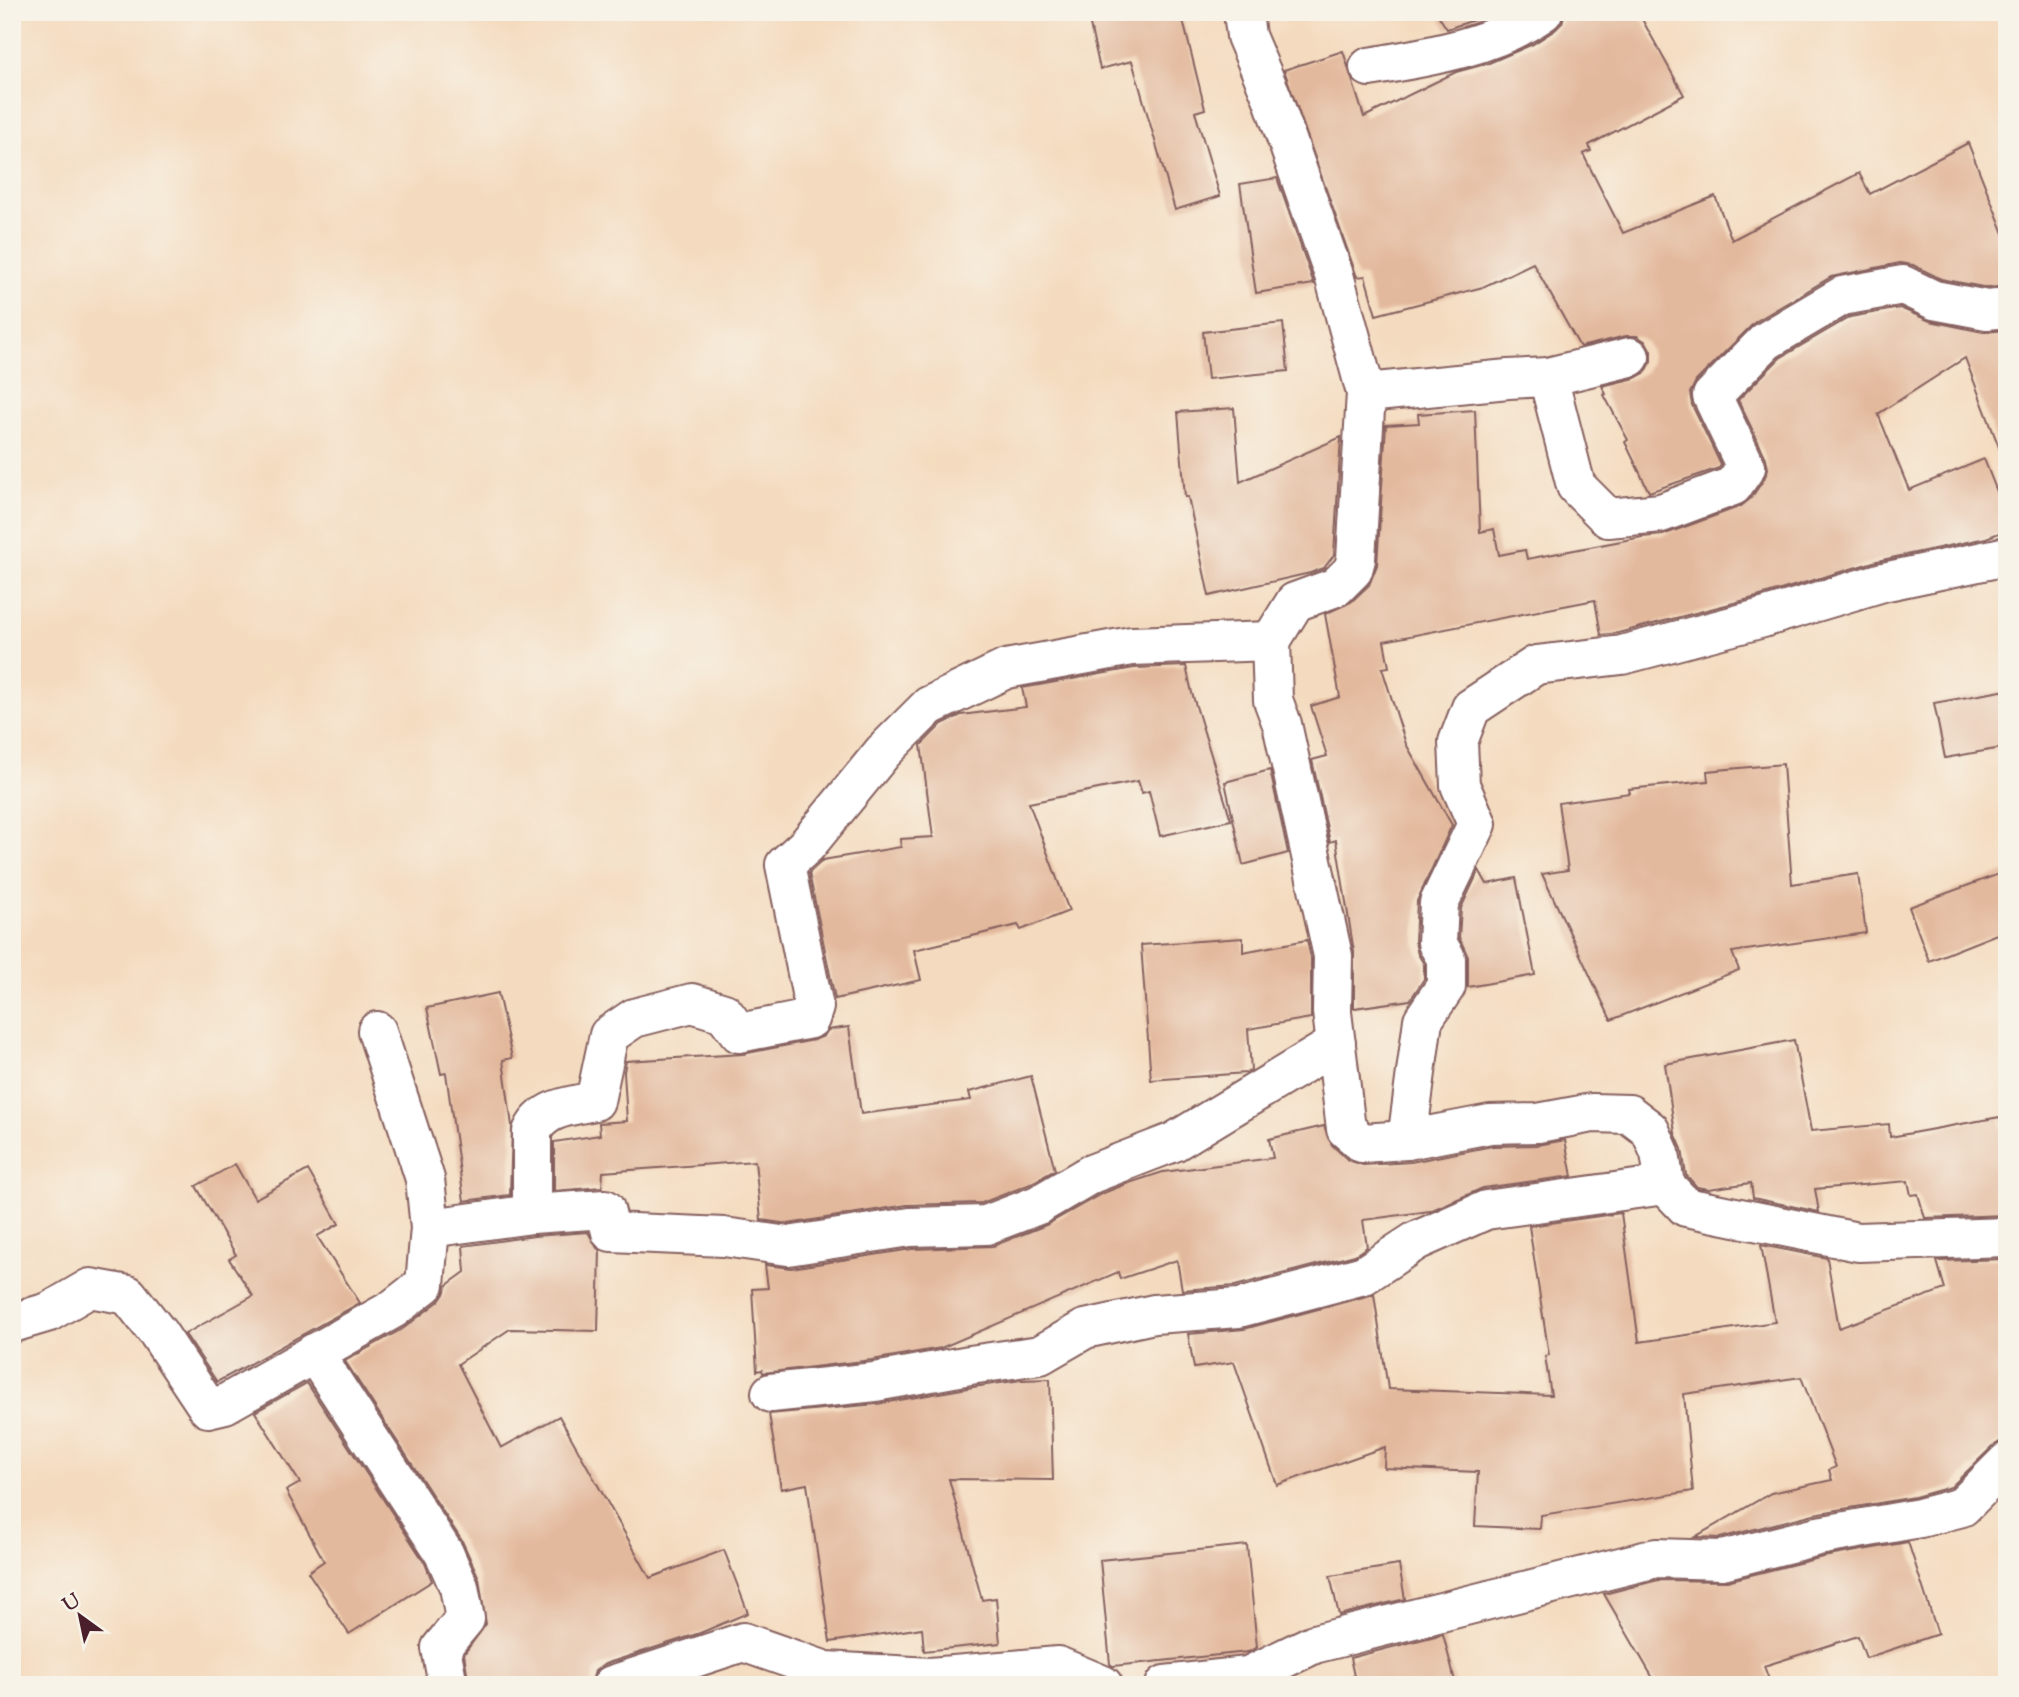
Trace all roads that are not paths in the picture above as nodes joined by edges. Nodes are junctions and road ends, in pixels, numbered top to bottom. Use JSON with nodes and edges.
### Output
{"nodes":[{"id":1,"x":1242,"y":12,"type":"edge"},
{"id":2,"x":1544,"y":12,"type":"edge"},
{"id":3,"x":1369,"y":67,"type":"dead end"},
{"id":4,"x":2007,"y":308,"type":"edge"},
{"id":5,"x":1630,"y":358,"type":"dead end"},
{"id":6,"x":1548,"y":377,"type":"junction"},
{"id":7,"x":1366,"y":393,"type":"junction"},
{"id":8,"x":2007,"y":556,"type":"edge"},
{"id":9,"x":1271,"y":641,"type":"junction"},
{"id":10,"x":377,"y":1031,"type":"dead end"},
{"id":11,"x":1336,"y":1044,"type":"junction"},
{"id":12,"x":1407,"y":1140,"type":"junction"},
{"id":13,"x":1665,"y":1185,"type":"junction"},
{"id":14,"x":532,"y":1214,"type":"junction"},
{"id":15,"x":430,"y":1228,"type":"junction"},
{"id":16,"x":2007,"y":1237,"type":"edge"},
{"id":17,"x":12,"y":1323,"type":"edge"},
{"id":18,"x":314,"y":1353,"type":"junction"},
{"id":19,"x":771,"y":1393,"type":"dead end"},
{"id":20,"x":2007,"y":1462,"type":"edge"},
{"id":21,"x":448,"y":1685,"type":"edge"},
{"id":22,"x":612,"y":1685,"type":"edge"},
{"id":23,"x":1103,"y":1685,"type":"edge"},
{"id":24,"x":1165,"y":1685,"type":"edge"}],
"edges":[{"from":1,"to":7,"type":"street"},
{"from":2,"to":3,"type":"street"},
{"from":4,"to":6,"type":"street"},
{"from":5,"to":6,"type":"street"},
{"from":6,"to":7,"type":"street"},
{"from":7,"to":9,"type":"street"},
{"from":8,"to":12,"type":"street"},
{"from":9,"to":11,"type":"street"},
{"from":9,"to":14,"type":"street"},
{"from":10,"to":15,"type":"street"},
{"from":11,"to":12,"type":"street"},
{"from":11,"to":14,"type":"street"},
{"from":12,"to":13,"type":"street"},
{"from":13,"to":16,"type":"street"},
{"from":13,"to":19,"type":"street"},
{"from":14,"to":15,"type":"street"},
{"from":15,"to":18,"type":"street"},
{"from":17,"to":18,"type":"street"},
{"from":18,"to":21,"type":"street"},
{"from":20,"to":24,"type":"street"},
{"from":22,"to":23,"type":"street"}]}
